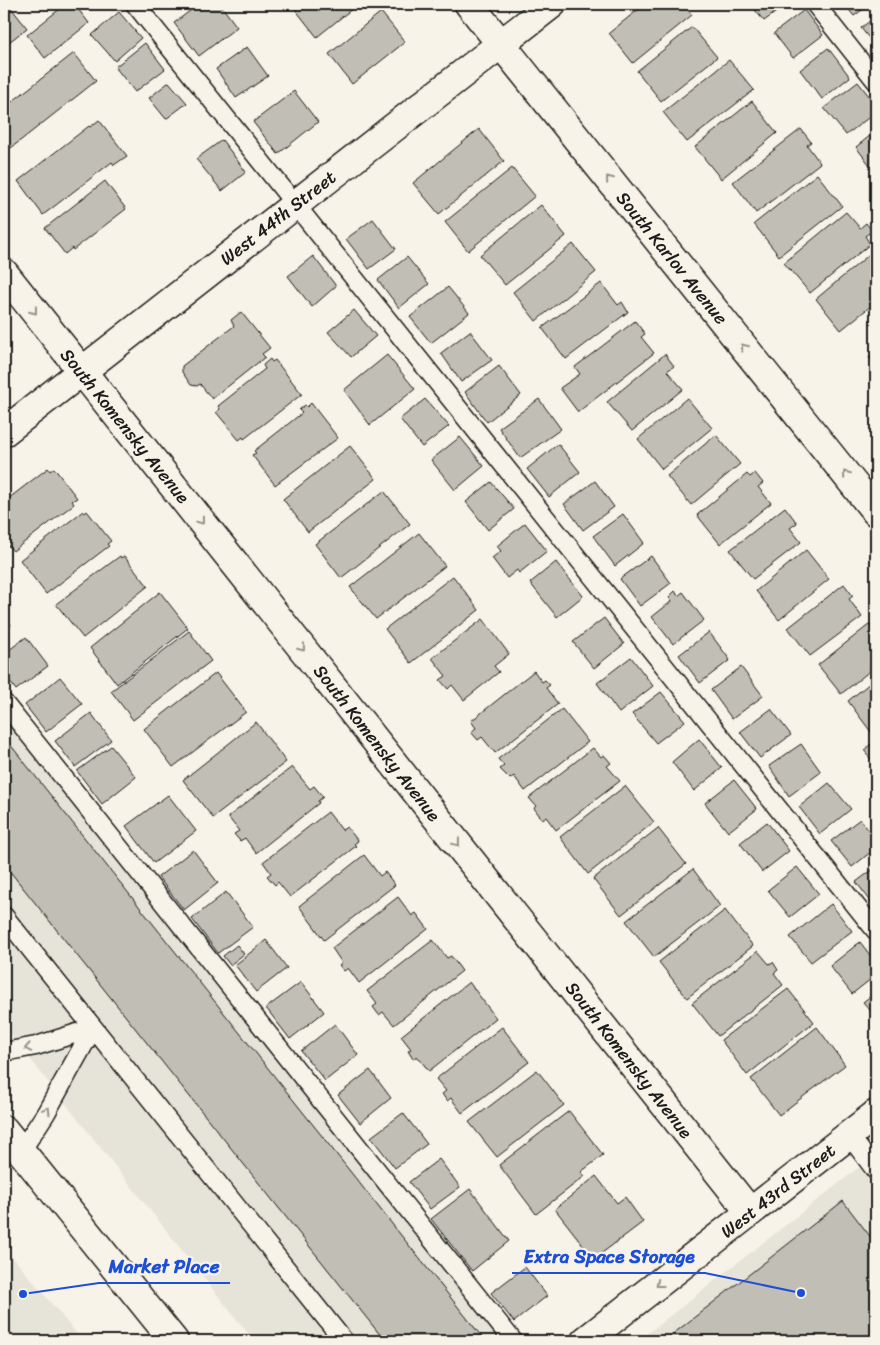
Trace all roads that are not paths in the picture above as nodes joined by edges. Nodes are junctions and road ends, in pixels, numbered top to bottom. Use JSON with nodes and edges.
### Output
{"nodes":[{"id":1,"x":135,"y":4,"type":"edge"},
{"id":2,"x":469,"y":4,"type":"edge"},
{"id":3,"x":552,"y":4,"type":"edge"},
{"id":4,"x":815,"y":4,"type":"edge"},
{"id":5,"x":501,"y":44,"type":"junction"},
{"id":6,"x":876,"y":81,"type":"edge"},
{"id":7,"x":295,"y":204,"type":"junction"},
{"id":8,"x":4,"y":273,"type":"edge"},
{"id":9,"x":82,"y":371,"type":"junction"},
{"id":10,"x":4,"y":432,"type":"edge"},
{"id":11,"x":876,"y":512,"type":"edge"},
{"id":12,"x":4,"y":703,"type":"edge"},
{"id":13,"x":4,"y":916,"type":"edge"},
{"id":14,"x":876,"y":931,"type":"edge"},
{"id":15,"x":94,"y":1028,"type":"junction"},
{"id":16,"x":4,"y":1052,"type":"edge"},
{"id":17,"x":876,"y":1114,"type":"edge"},
{"id":18,"x":4,"y":1130,"type":"edge"},
{"id":19,"x":848,"y":1135,"type":"junction"},
{"id":20,"x":21,"y":1151,"type":"junction"},
{"id":21,"x":876,"y":1171,"type":"edge"},
{"id":22,"x":750,"y":1212,"type":"junction"},
{"id":23,"x":174,"y":1341,"type":"edge"},
{"id":24,"x":344,"y":1341,"type":"edge"},
{"id":25,"x":513,"y":1341,"type":"edge"},
{"id":26,"x":585,"y":1341,"type":"edge"}],
"edges":[{"from":1,"to":7,"type":"lane"},
{"from":2,"to":5,"type":"street","name":"South Karlov Avenue"},
{"from":3,"to":5,"type":"street","name":"West 44th Street"},
{"from":4,"to":6,"type":"lane"},
{"from":5,"to":7,"type":"street","name":"West 44th Street"},
{"from":11,"to":5,"type":"street","name":"South Karlov Avenue","one_way":true},
{"from":7,"to":9,"type":"street","name":"West 44th Street"},
{"from":7,"to":14,"type":"lane"},
{"from":8,"to":9,"type":"street","name":"South Komensky Avenue","one_way":true},
{"from":9,"to":10,"type":"street","name":"West 44th Street"},
{"from":9,"to":22,"type":"street","name":"South Komensky Avenue","one_way":true},
{"from":12,"to":25,"type":"lane"},
{"from":13,"to":15,"type":"lane"},
{"from":15,"to":16,"type":"lane","one_way":true},
{"from":20,"to":15,"type":"lane","one_way":true},
{"from":15,"to":24,"type":"lane"},
{"from":17,"to":19,"type":"street","name":"West 43rd Street"},
{"from":18,"to":20,"type":"street"},
{"from":19,"to":21,"type":"lane"},
{"from":19,"to":22,"type":"street","name":"West 43rd Street"},
{"from":20,"to":23,"type":"street"},
{"from":22,"to":26,"type":"street","name":"West 43rd Street","one_way":true}]}
